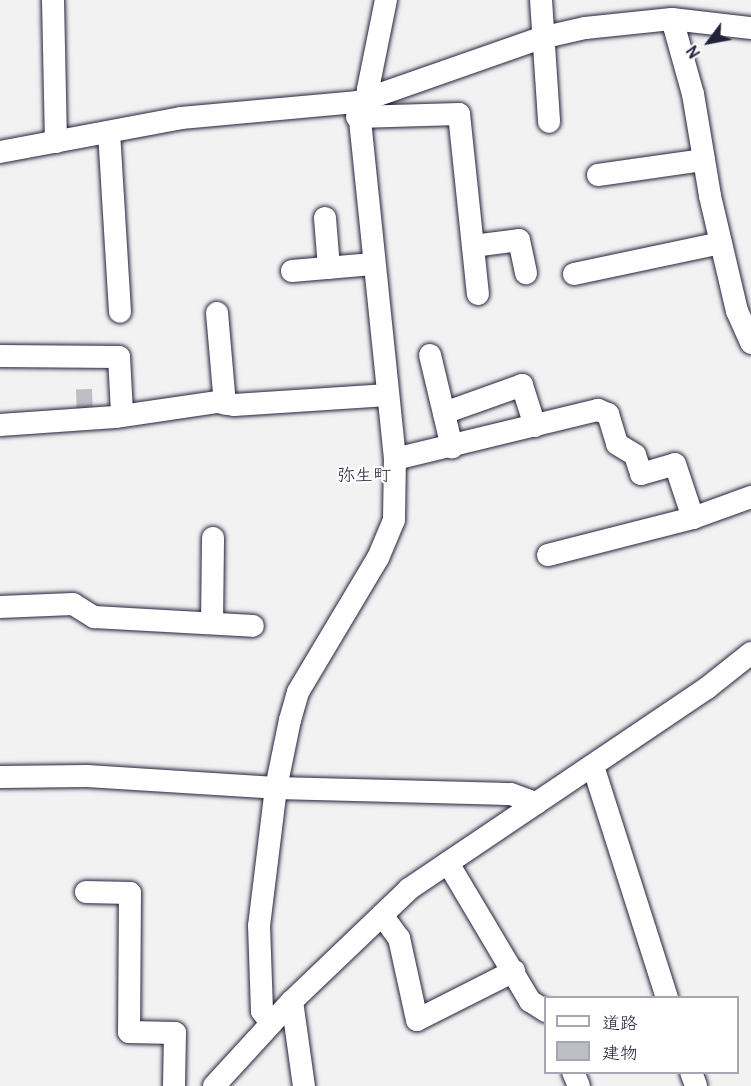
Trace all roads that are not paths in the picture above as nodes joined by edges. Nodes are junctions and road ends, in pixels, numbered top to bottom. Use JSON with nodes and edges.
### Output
{"nodes":[{"id":1,"x":53,"y":0,"type":"edge"},
{"id":2,"x":386,"y":0,"type":"edge"},
{"id":3,"x":541,"y":0,"type":"edge"},
{"id":4,"x":695,"y":10,"type":"edge"},
{"id":5,"x":672,"y":19,"type":"junction"},
{"id":6,"x":751,"y":28,"type":"edge"},
{"id":7,"x":541,"y":38,"type":"junction"},
{"id":8,"x":361,"y":106,"type":"junction"},
{"id":9,"x":549,"y":122,"type":"dead end"},
{"id":10,"x":109,"y":132,"type":"junction"},
{"id":11,"x":56,"y":142,"type":"junction"},
{"id":12,"x":0,"y":152,"type":"edge"},
{"id":13,"x":704,"y":160,"type":"junction"},
{"id":14,"x":598,"y":175,"type":"dead end"},
{"id":15,"x":325,"y":218,"type":"dead end"},
{"id":16,"x":721,"y":243,"type":"junction"},
{"id":17,"x":473,"y":246,"type":"junction"},
{"id":18,"x":373,"y":264,"type":"junction"},
{"id":19,"x":329,"y":268,"type":"junction"},
{"id":20,"x":292,"y":271,"type":"dead end"},
{"id":21,"x":526,"y":273,"type":"dead end"},
{"id":22,"x":574,"y":274,"type":"dead end"},
{"id":23,"x":478,"y":294,"type":"dead end"},
{"id":24,"x":120,"y":312,"type":"dead end"},
{"id":25,"x":217,"y":313,"type":"dead end"},
{"id":26,"x":751,"y":343,"type":"edge"},
{"id":27,"x":430,"y":355,"type":"dead end"},
{"id":28,"x":0,"y":356,"type":"edge"},
{"id":29,"x":387,"y":395,"type":"junction"},
{"id":30,"x":225,"y":404,"type":"junction"},
{"id":31,"x":122,"y":413,"type":"junction"},
{"id":32,"x":444,"y":413,"type":"junction"},
{"id":33,"x":0,"y":425,"type":"edge"},
{"id":34,"x":535,"y":426,"type":"junction"},
{"id":35,"x":452,"y":447,"type":"junction"},
{"id":36,"x":395,"y":459,"type":"junction"},
{"id":37,"x":751,"y":498,"type":"edge"},
{"id":38,"x":693,"y":518,"type":"junction"},
{"id":39,"x":213,"y":538,"type":"dead end"},
{"id":40,"x":549,"y":555,"type":"dead end"},
{"id":41,"x":0,"y":607,"type":"edge"},
{"id":42,"x":212,"y":623,"type":"junction"},
{"id":43,"x":253,"y":626,"type":"dead end"},
{"id":44,"x":751,"y":653,"type":"edge"},
{"id":45,"x":593,"y":766,"type":"junction"},
{"id":46,"x":0,"y":777,"type":"edge"},
{"id":47,"x":276,"y":788,"type":"junction"},
{"id":48,"x":536,"y":803,"type":"junction"},
{"id":49,"x":448,"y":863,"type":"junction"},
{"id":50,"x":86,"y":892,"type":"dead end"},
{"id":51,"x":382,"y":915,"type":"junction"},
{"id":52,"x":514,"y":971,"type":"junction"},
{"id":53,"x":666,"y":996,"type":"edge"},
{"id":54,"x":292,"y":1001,"type":"junction"},
{"id":55,"x":544,"y":1010,"type":"edge"},
{"id":56,"x":271,"y":1023,"type":"junction"},
{"id":57,"x":174,"y":1086,"type":"edge"},
{"id":58,"x":214,"y":1086,"type":"edge"},
{"id":59,"x":304,"y":1086,"type":"edge"}],
"edges":[{"from":1,"to":11,"type":"street"},
{"from":2,"to":8,"type":"street"},
{"from":3,"to":7,"type":"street"},
{"from":4,"to":5,"type":"street"},
{"from":4,"to":6,"type":"street"},
{"from":5,"to":7,"type":"street"},
{"from":5,"to":13,"type":"street"},
{"from":7,"to":8,"type":"street"},
{"from":7,"to":9,"type":"street"},
{"from":8,"to":10,"type":"street"},
{"from":8,"to":17,"type":"street"},
{"from":8,"to":18,"type":"street"},
{"from":10,"to":11,"type":"street"},
{"from":10,"to":24,"type":"street"},
{"from":11,"to":12,"type":"street"},
{"from":13,"to":14,"type":"street"},
{"from":13,"to":16,"type":"street"},
{"from":15,"to":19,"type":"street"},
{"from":16,"to":22,"type":"street"},
{"from":16,"to":26,"type":"street"},
{"from":17,"to":21,"type":"street"},
{"from":17,"to":23,"type":"street"},
{"from":18,"to":19,"type":"street"},
{"from":18,"to":29,"type":"street"},
{"from":19,"to":20,"type":"street"},
{"from":25,"to":30,"type":"street"},
{"from":27,"to":32,"type":"street"},
{"from":28,"to":31,"type":"street"},
{"from":29,"to":30,"type":"street"},
{"from":29,"to":36,"type":"street"},
{"from":30,"to":31,"type":"street"},
{"from":31,"to":33,"type":"street"},
{"from":32,"to":34,"type":"street"},
{"from":32,"to":35,"type":"street"},
{"from":34,"to":35,"type":"street"},
{"from":34,"to":38,"type":"street"},
{"from":35,"to":36,"type":"street"},
{"from":36,"to":47,"type":"street"},
{"from":37,"to":38,"type":"street"},
{"from":38,"to":40,"type":"street"},
{"from":39,"to":42,"type":"street"},
{"from":41,"to":42,"type":"street"},
{"from":42,"to":43,"type":"street"},
{"from":44,"to":45,"type":"street"},
{"from":45,"to":48,"type":"street"},
{"from":45,"to":53,"type":"street"},
{"from":46,"to":47,"type":"street"},
{"from":47,"to":48,"type":"street"},
{"from":47,"to":56,"type":"street"},
{"from":48,"to":49,"type":"street"},
{"from":49,"to":51,"type":"street"},
{"from":49,"to":52,"type":"street"},
{"from":50,"to":57,"type":"street"},
{"from":51,"to":52,"type":"street"},
{"from":51,"to":54,"type":"street"},
{"from":52,"to":55,"type":"street"},
{"from":54,"to":56,"type":"street"},
{"from":54,"to":59,"type":"street"},
{"from":56,"to":58,"type":"street"}]}
